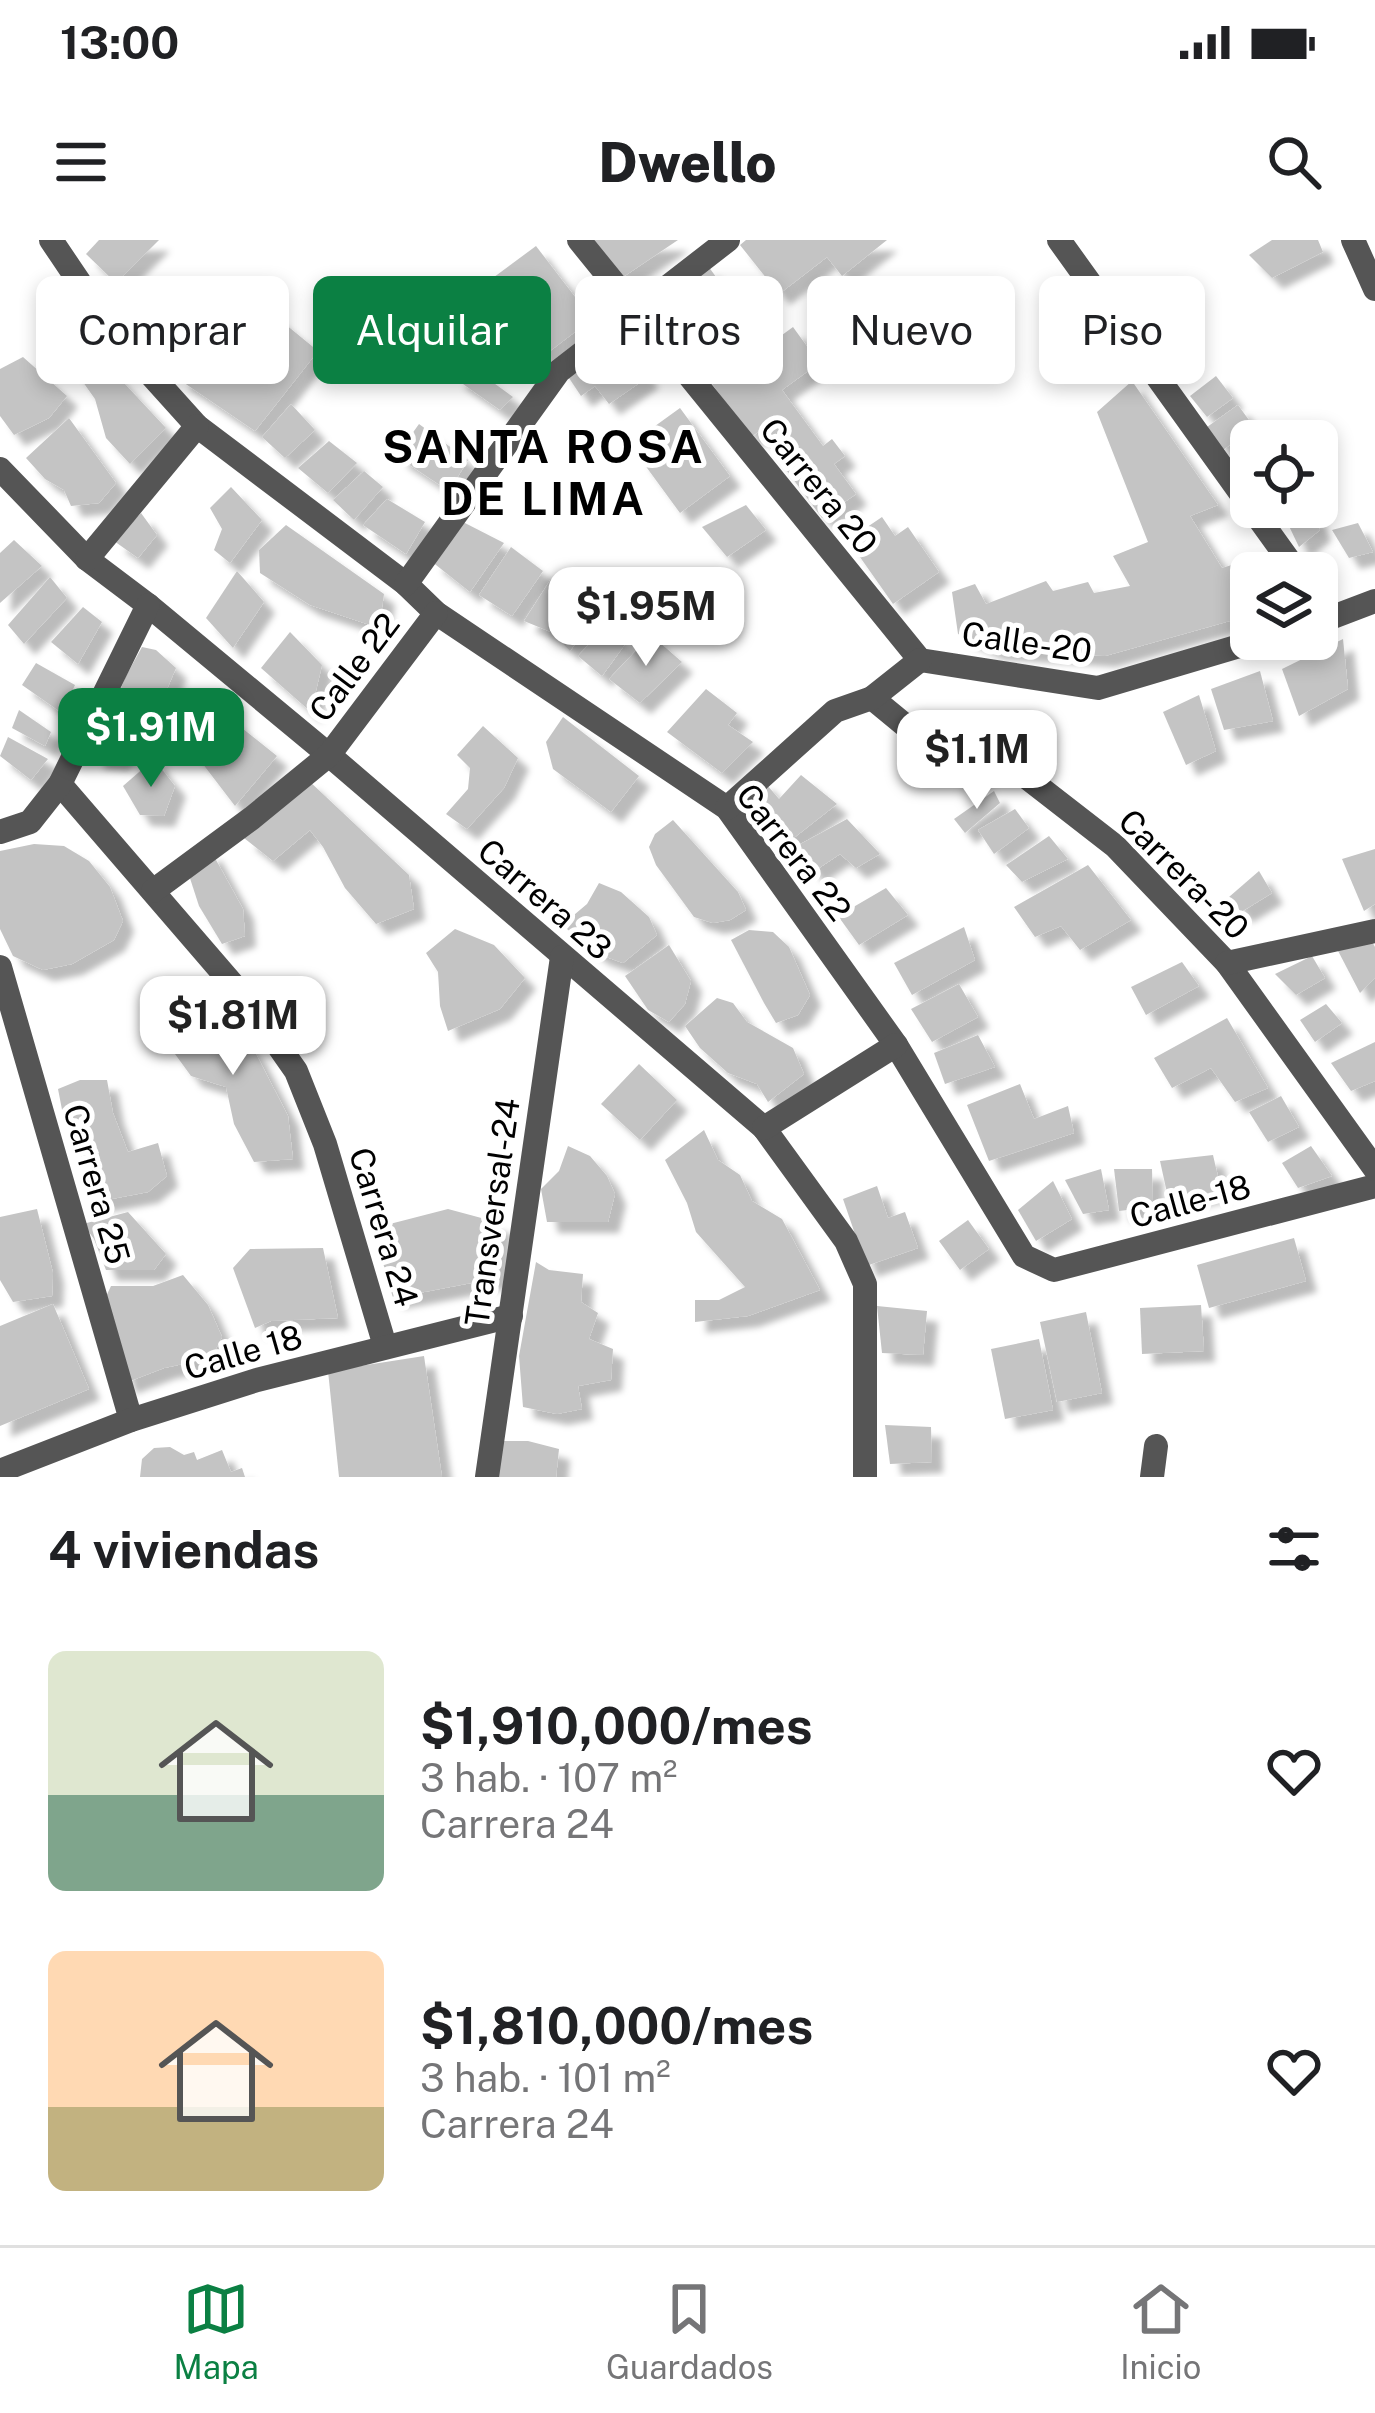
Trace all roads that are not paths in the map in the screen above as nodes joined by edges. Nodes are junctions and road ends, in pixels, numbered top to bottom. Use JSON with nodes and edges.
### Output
{"nodes":[{"id":1,"x":579,"y":240,"type":"edge"},
{"id":2,"x":728,"y":240,"type":"edge"},
{"id":3,"x":1059,"y":240,"type":"edge"},
{"id":4,"x":1353,"y":240,"type":"edge"},
{"id":5,"x":59,"y":244,"type":"edge"},
{"id":6,"x":606,"y":276,"type":"edge"},
{"id":7,"x":683,"y":276,"type":"edge"},
{"id":8,"x":1375,"y":289,"type":"edge"},
{"id":9,"x":575,"y":359,"type":"edge"},
{"id":10,"x":693,"y":384,"type":"edge"},
{"id":11,"x":197,"y":426,"type":"junction"},
{"id":12,"x":0,"y":469,"type":"edge"},
{"id":13,"x":1283,"y":552,"type":"edge"},
{"id":14,"x":87,"y":559,"type":"junction"},
{"id":15,"x":406,"y":584,"type":"junction"},
{"id":16,"x":1375,"y":601,"type":"edge"},
{"id":17,"x":148,"y":605,"type":"junction"},
{"id":18,"x":1338,"y":610,"type":"edge"},
{"id":19,"x":436,"y":613,"type":"junction"},
{"id":20,"x":1230,"y":649,"type":"edge"},
{"id":21,"x":920,"y":660,"type":"junction"},
{"id":22,"x":872,"y":698,"type":"junction"},
{"id":23,"x":329,"y":755,"type":"junction"},
{"id":24,"x":60,"y":784,"type":"junction"},
{"id":25,"x":727,"y":808,"type":"junction"},
{"id":26,"x":0,"y":832,"type":"edge"},
{"id":27,"x":153,"y":891,"type":"junction"},
{"id":28,"x":1375,"y":931,"type":"edge"},
{"id":29,"x":562,"y":957,"type":"junction"},
{"id":30,"x":1227,"y":963,"type":"junction"},
{"id":31,"x":0,"y":967,"type":"edge"},
{"id":32,"x":896,"y":1045,"type":"junction"},
{"id":33,"x":764,"y":1128,"type":"junction"},
{"id":34,"x":1375,"y":1169,"type":"edge"},
{"id":35,"x":1375,"y":1186,"type":"edge"},
{"id":36,"x":1024,"y":1256,"type":"joint"},
{"id":37,"x":511,"y":1316,"type":"junction"},
{"id":38,"x":385,"y":1346,"type":"junction"},
{"id":39,"x":130,"y":1420,"type":"junction"},
{"id":40,"x":1156,"y":1446,"type":"dead end"},
{"id":41,"x":0,"y":1471,"type":"edge"},
{"id":42,"x":488,"y":1477,"type":"edge"},
{"id":43,"x":865,"y":1477,"type":"edge"},
{"id":44,"x":1152,"y":1477,"type":"edge"}],
"edges":[{"from":1,"to":6,"type":"street","name":"Carrera 20"},
{"from":2,"to":7,"type":"street"},
{"from":3,"to":13,"type":"street"},
{"from":4,"to":8,"type":"street"},
{"from":5,"to":11,"type":"street","name":"Carrera 22"},
{"from":9,"to":15,"type":"street"},
{"from":10,"to":21,"type":"street","name":"Carrera 20"},
{"from":11,"to":14,"type":"street"},
{"from":11,"to":15,"type":"street","name":"Carrera 22"},
{"from":12,"to":14,"type":"street","name":"Carrera 23"},
{"from":14,"to":17,"type":"street","name":"Carrera 23"},
{"from":15,"to":19,"type":"street","name":"Carrera 22"},
{"from":16,"to":18,"type":"street"},
{"from":17,"to":23,"type":"street","name":"Carrera 23"},
{"from":17,"to":24,"type":"street"},
{"from":19,"to":23,"type":"street","name":"Calle 22"},
{"from":19,"to":25,"type":"street","name":"Carrera 22"},
{"from":20,"to":21,"type":"street","name":"Calle-20"},
{"from":21,"to":22,"type":"street"},
{"from":22,"to":25,"type":"street"},
{"from":22,"to":30,"type":"street","name":"Carrera-20"},
{"from":23,"to":27,"type":"street","name":"Calle 22"},
{"from":23,"to":29,"type":"street","name":"Carrera 23"},
{"from":24,"to":26,"type":"street"},
{"from":24,"to":27,"type":"street","name":"Carrera 24"},
{"from":25,"to":32,"type":"street","name":"Carrera 22"},
{"from":27,"to":38,"type":"street","name":"Carrera 24"},
{"from":28,"to":30,"type":"street"},
{"from":29,"to":33,"type":"street","name":"Carrera 23"},
{"from":29,"to":37,"type":"street","name":"Transversal-24"},
{"from":30,"to":34,"type":"street","name":"Carrera-20"},
{"from":31,"to":39,"type":"street","name":"Carrera 25"},
{"from":32,"to":33,"type":"street"},
{"from":32,"to":36,"type":"street","name":"Carrera 22"},
{"from":33,"to":43,"type":"street","name":"Carrera 23"},
{"from":35,"to":36,"type":"street","name":"Calle-18"},
{"from":37,"to":38,"type":"street","name":"Calle 18"},
{"from":37,"to":42,"type":"street","name":"Transversal-24"},
{"from":38,"to":39,"type":"street","name":"Calle 18"},
{"from":39,"to":41,"type":"street","name":"Calle 18"},
{"from":40,"to":44,"type":"street"}]}
